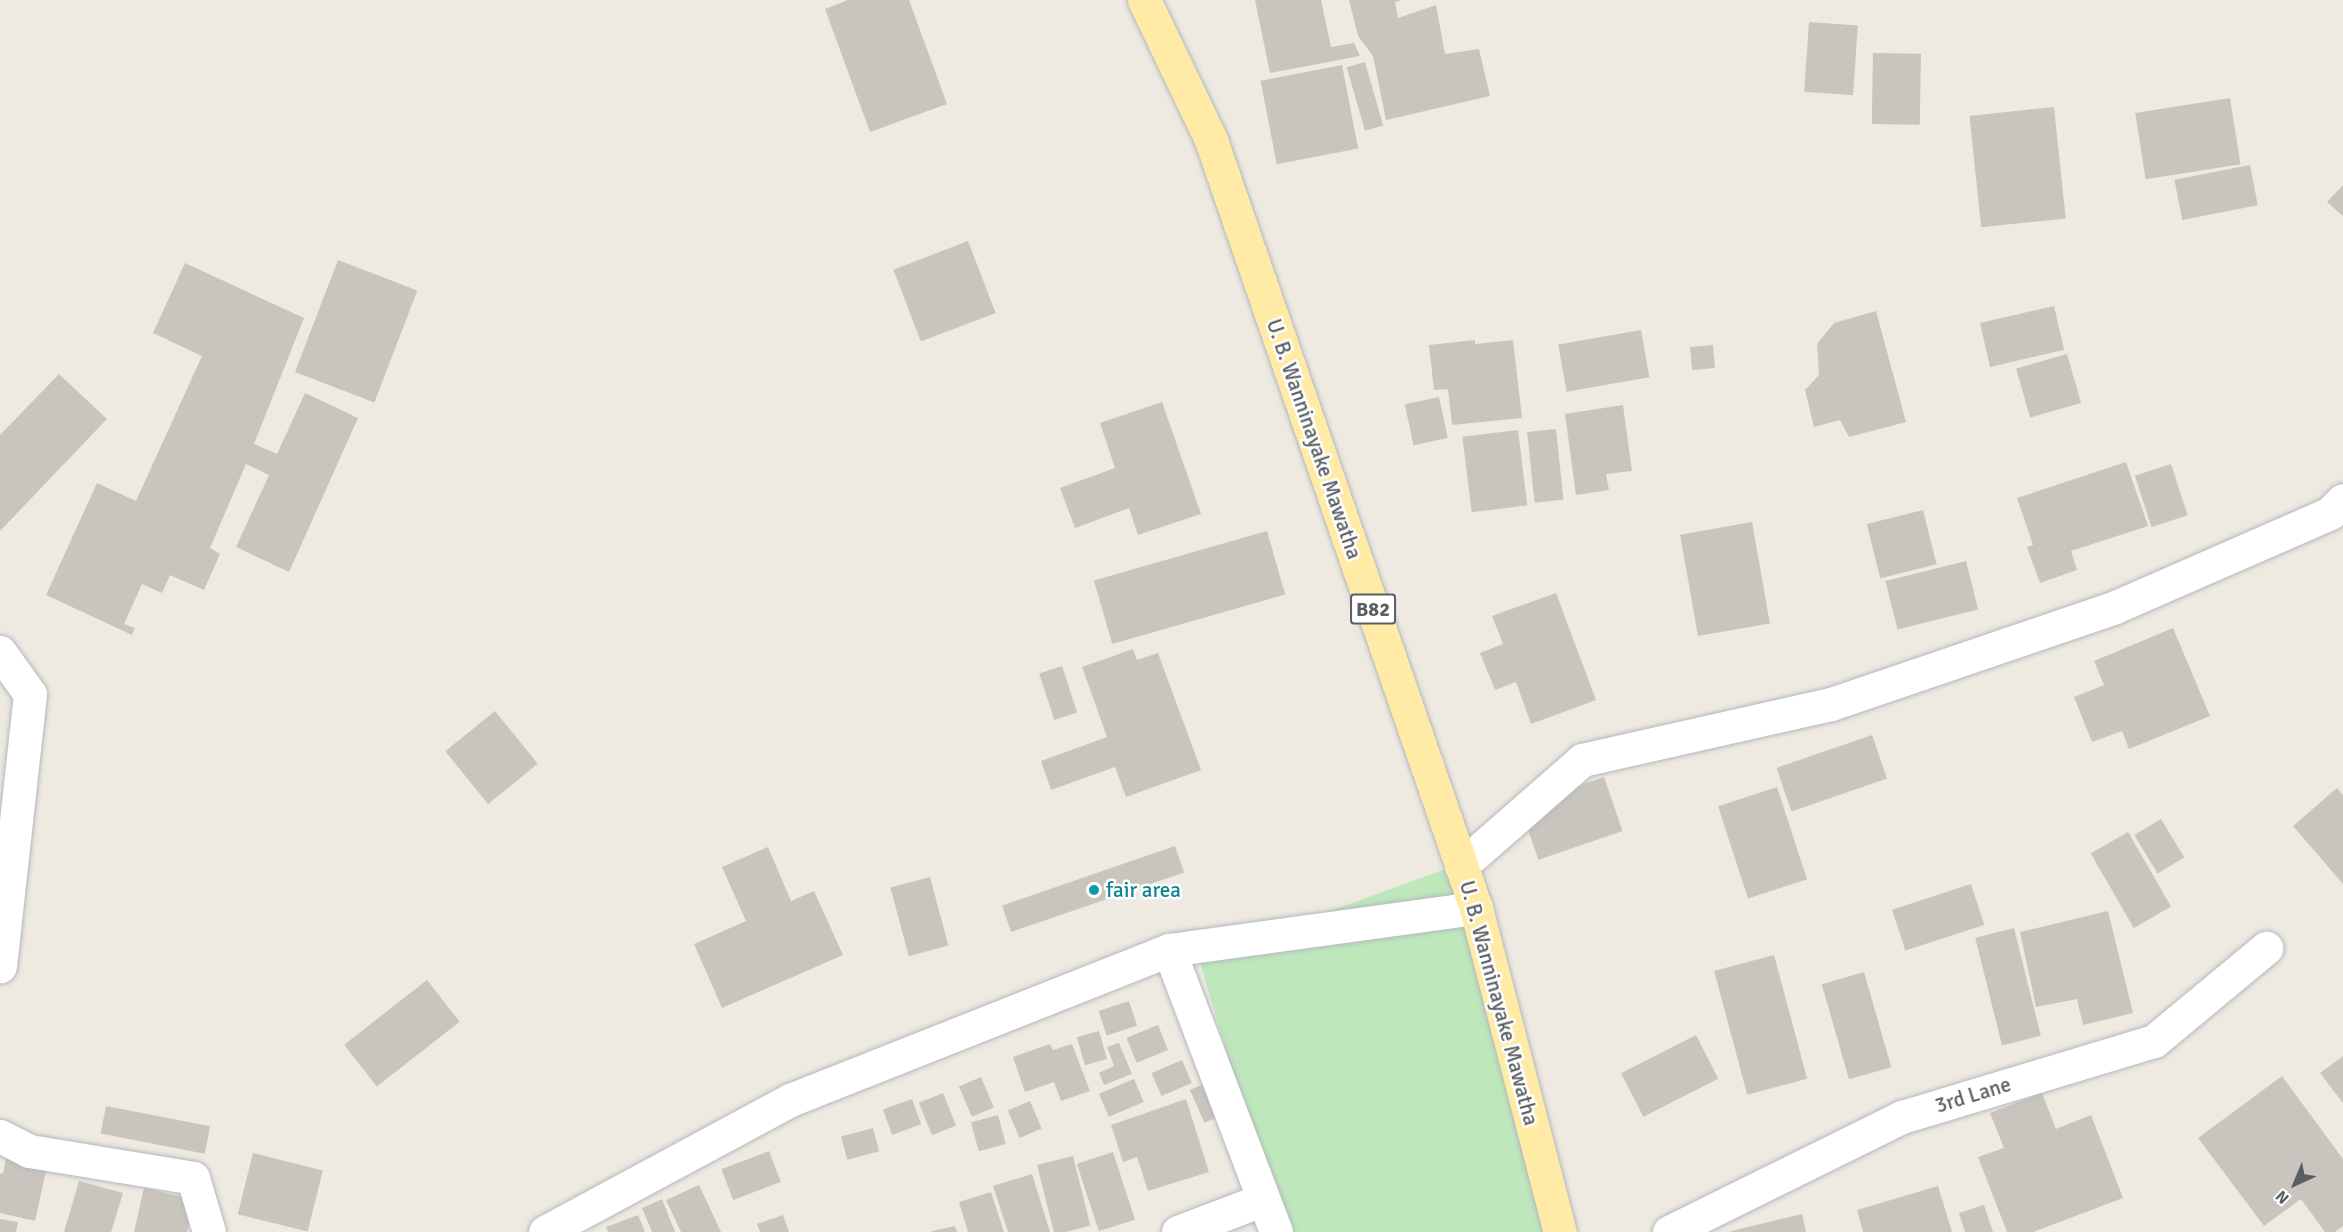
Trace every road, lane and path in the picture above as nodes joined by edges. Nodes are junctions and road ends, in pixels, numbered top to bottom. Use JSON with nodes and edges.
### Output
{"nodes":[{"id":1,"x":1144,"y":0,"type":"edge"},
{"id":2,"x":2343,"y":500,"type":"edge"},
{"id":3,"x":0,"y":651,"type":"edge"},
{"id":4,"x":1461,"y":866,"type":"junction"},
{"id":5,"x":1476,"y":908,"type":"junction"},
{"id":6,"x":2266,"y":948,"type":"dead end"},
{"id":7,"x":1169,"y":950,"type":"junction"},
{"id":8,"x":0,"y":966,"type":"edge"},
{"id":9,"x":0,"y":1136,"type":"edge"},
{"id":10,"x":1262,"y":1200,"type":"junction"},
{"id":11,"x":209,"y":1232,"type":"edge"},
{"id":12,"x":545,"y":1232,"type":"edge"},
{"id":13,"x":1178,"y":1232,"type":"edge"},
{"id":14,"x":1276,"y":1232,"type":"edge"},
{"id":15,"x":1560,"y":1232,"type":"edge"},
{"id":16,"x":1669,"y":1232,"type":"edge"}],
"edges":[{"from":1,"to":4,"type":"main road","name":"U. B. Wanninayake Mawatha","number":"B82"},
{"from":2,"to":4,"type":"street"},
{"from":3,"to":8,"type":"street"},
{"from":4,"to":5,"type":"main road","name":"U. B. Wanninayake Mawatha","number":"B82"},
{"from":5,"to":7,"type":"street"},
{"from":5,"to":15,"type":"main road","name":"U. B. Wanninayake Mawatha","number":"B82"},
{"from":6,"to":16,"type":"street","name":"3rd Lane"},
{"from":7,"to":10,"type":"street"},
{"from":7,"to":12,"type":"street"},
{"from":9,"to":11,"type":"street"},
{"from":10,"to":13,"type":"street"},
{"from":10,"to":14,"type":"street"}]}
